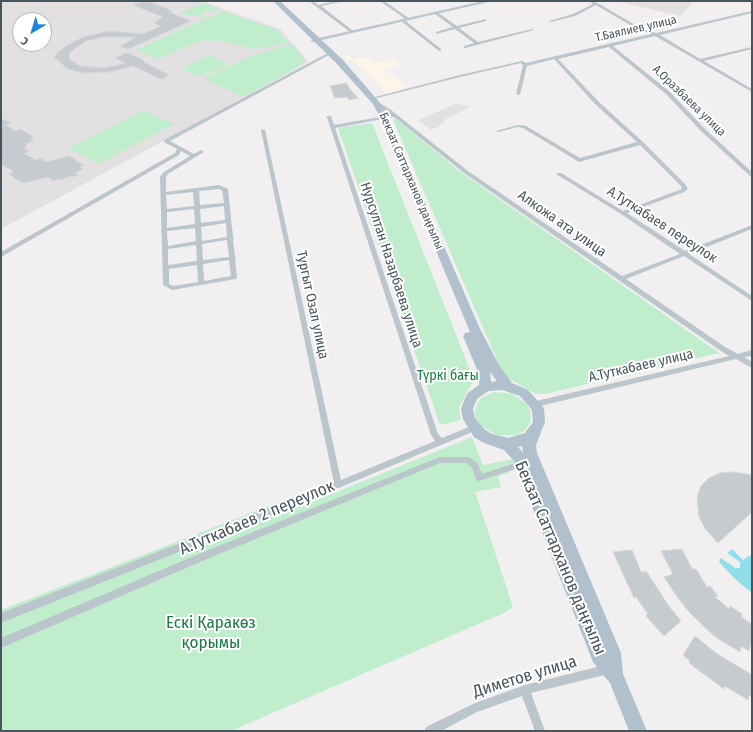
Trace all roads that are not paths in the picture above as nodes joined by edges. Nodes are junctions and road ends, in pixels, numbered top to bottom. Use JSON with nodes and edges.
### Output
{"nodes":[{"id":1,"x":272,"y":1,"type":"edge"},
{"id":2,"x":276,"y":1,"type":"edge"},
{"id":3,"x":311,"y":1,"type":"edge"},
{"id":4,"x":343,"y":1,"type":"edge"},
{"id":5,"x":382,"y":1,"type":"edge"},
{"id":6,"x":490,"y":1,"type":"edge"},
{"id":7,"x":591,"y":1,"type":"edge"},
{"id":8,"x":333,"y":2,"type":"edge"},
{"id":9,"x":595,"y":4,"type":"junction"},
{"id":10,"x":318,"y":6,"type":"junction"},
{"id":11,"x":752,"y":12,"type":"edge"},
{"id":12,"x":436,"y":14,"type":"junction"},
{"id":13,"x":405,"y":20,"type":"junction"},
{"id":14,"x":485,"y":20,"type":"dead end"},
{"id":15,"x":551,"y":21,"type":"dead end"},
{"id":16,"x":456,"y":28,"type":"junction"},
{"id":17,"x":532,"y":30,"type":"dead end"},
{"id":18,"x":351,"y":32,"type":"junction"},
{"id":19,"x":649,"y":32,"type":"junction"},
{"id":20,"x":437,"y":33,"type":"dead end"},
{"id":21,"x":657,"y":35,"type":"junction"},
{"id":22,"x":315,"y":39,"type":"junction"},
{"id":23,"x":478,"y":44,"type":"junction"},
{"id":24,"x":609,"y":46,"type":"junction"},
{"id":25,"x":465,"y":47,"type":"dead end"},
{"id":26,"x":752,"y":48,"type":"edge"},
{"id":27,"x":440,"y":50,"type":"dead end"},
{"id":28,"x":327,"y":55,"type":"junction"},
{"id":29,"x":555,"y":58,"type":"junction"},
{"id":30,"x":701,"y":60,"type":"junction"},
{"id":31,"x":524,"y":63,"type":"junction"},
{"id":32,"x":752,"y":91,"type":"edge"},
{"id":33,"x":518,"y":94,"type":"dead end"},
{"id":34,"x":374,"y":101,"type":"junction"},
{"id":35,"x":386,"y":117,"type":"junction"},
{"id":36,"x":330,"y":118,"type":"dead end"},
{"id":37,"x":333,"y":127,"type":"junction"},
{"id":38,"x":263,"y":130,"type":"dead end"},
{"id":39,"x":498,"y":131,"type":"dead end"},
{"id":40,"x":640,"y":143,"type":"junction"},
{"id":41,"x":180,"y":148,"type":"junction"},
{"id":42,"x":201,"y":152,"type":"dead end"},
{"id":43,"x":193,"y":156,"type":"junction"},
{"id":44,"x":559,"y":174,"type":"dead end"},
{"id":45,"x":752,"y":175,"type":"edge"},
{"id":46,"x":196,"y":190,"type":"junction"},
{"id":47,"x":165,"y":194,"type":"junction"},
{"id":48,"x":227,"y":204,"type":"junction"},
{"id":49,"x":197,"y":208,"type":"junction"},
{"id":50,"x":164,"y":211,"type":"junction"},
{"id":51,"x":623,"y":212,"type":"junction"},
{"id":52,"x":229,"y":221,"type":"junction"},
{"id":53,"x":198,"y":225,"type":"junction"},
{"id":54,"x":752,"y":227,"type":"edge"},
{"id":55,"x":164,"y":230,"type":"junction"},
{"id":56,"x":231,"y":238,"type":"junction"},
{"id":57,"x":199,"y":243,"type":"junction"},
{"id":58,"x":165,"y":248,"type":"junction"},
{"id":59,"x":684,"y":254,"type":"junction"},
{"id":60,"x":1,"y":255,"type":"edge"},
{"id":61,"x":232,"y":258,"type":"junction"},
{"id":62,"x":200,"y":262,"type":"junction"},
{"id":63,"x":166,"y":267,"type":"junction"},
{"id":64,"x":621,"y":279,"type":"junction"},
{"id":65,"x":201,"y":284,"type":"junction"},
{"id":66,"x":752,"y":299,"type":"edge"},
{"id":67,"x":752,"y":353,"type":"edge"},
{"id":68,"x":739,"y":357,"type":"junction"},
{"id":69,"x":752,"y":365,"type":"edge"},
{"id":70,"x":508,"y":386,"type":"junction"},
{"id":71,"x":485,"y":387,"type":"junction"},
{"id":72,"x":536,"y":404,"type":"junction"},
{"id":73,"x":474,"y":428,"type":"junction"},
{"id":74,"x":533,"y":434,"type":"junction"},
{"id":75,"x":440,"y":442,"type":"junction"},
{"id":76,"x":502,"y":443,"type":"junction"},
{"id":77,"x":521,"y":464,"type":"junction"},
{"id":78,"x":338,"y":485,"type":"junction"},
{"id":79,"x":1,"y":618,"type":"edge"},
{"id":80,"x":1,"y":643,"type":"edge"},
{"id":81,"x":612,"y":673,"type":"junction"},
{"id":82,"x":525,"y":690,"type":"junction"},
{"id":83,"x":430,"y":731,"type":"edge"},
{"id":84,"x":540,"y":731,"type":"edge"},
{"id":85,"x":638,"y":731,"type":"edge"}],
"edges":[{"from":1,"to":22,"type":"main road","name":"Бекзат Саттарханов даңғылы"},
{"from":2,"to":22,"type":"main road","name":"Бекзат Саттарханов даңғылы"},
{"from":3,"to":10,"type":"street"},
{"from":4,"to":8,"type":"street"},
{"from":5,"to":13,"type":"street"},
{"from":6,"to":12,"type":"main road"},
{"from":7,"to":9,"type":"street"},
{"from":8,"to":10,"type":"street"},
{"from":9,"to":15,"type":"street"},
{"from":9,"to":19,"type":"street"},
{"from":10,"to":18,"type":"street"},
{"from":11,"to":21,"type":"street","name":"Т.Баялиев улица"},
{"from":12,"to":13,"type":"main road"},
{"from":12,"to":16,"type":"street"},
{"from":13,"to":18,"type":"main road"},
{"from":13,"to":27,"type":"street"},
{"from":14,"to":16,"type":"street"},
{"from":16,"to":20,"type":"street"},
{"from":16,"to":23,"type":"street"},
{"from":17,"to":23,"type":"street"},
{"from":18,"to":22,"type":"main road"},
{"from":19,"to":21,"type":"street"},
{"from":19,"to":31,"type":"street","name":"Т.Баялиев улица"},
{"from":21,"to":24,"type":"street","name":"Т.Баялиев улица"},
{"from":21,"to":30,"type":"street"},
{"from":22,"to":28,"type":"main road","name":"Бекзат Саттарханов даңғылы"},
{"from":22,"to":34,"type":"main road","name":"Бекзат Саттарханов даңғылы"},
{"from":23,"to":25,"type":"street"},
{"from":24,"to":29,"type":"street","name":"Т.Баялиев улица"},
{"from":24,"to":45,"type":"street","name":"А.Оразбаева улица"},
{"from":26,"to":30,"type":"street"},
{"from":28,"to":35,"type":"main road","name":"Бекзат Саттарханов даңғылы"},
{"from":28,"to":41,"type":"street"},
{"from":29,"to":31,"type":"street","name":"Т.Баялиев улица"},
{"from":29,"to":40,"type":"street"},
{"from":30,"to":32,"type":"street"},
{"from":31,"to":33,"type":"street"},
{"from":31,"to":34,"type":"street","name":"Т.Баялиев улица"},
{"from":34,"to":35,"type":"main road","name":"Бекзат Саттарханов даңғылы"},
{"from":35,"to":37,"type":"street"},
{"from":35,"to":64,"type":"street","name":"Алкожа ата улица"},
{"from":35,"to":70,"type":"main road","name":"Бекзат Саттарханов даңғылы"},
{"from":35,"to":71,"type":"main road","name":"Бекзат Саттарханов даңғылы"},
{"from":36,"to":37,"type":"street","name":"Нурсултан Назарбаева улица"},
{"from":37,"to":75,"type":"street","name":"Нурсултан Назарбаева улица"},
{"from":38,"to":78,"type":"street","name":"Тургыт Озал улица"},
{"from":39,"to":40,"type":"street"},
{"from":40,"to":51,"type":"street"},
{"from":41,"to":43,"type":"street"},
{"from":41,"to":60,"type":"street"},
{"from":42,"to":43,"type":"street"},
{"from":43,"to":47,"type":"street"},
{"from":44,"to":51,"type":"street","name":"А.Туткабаев переулок"},
{"from":46,"to":47,"type":"street"},
{"from":46,"to":48,"type":"street"},
{"from":46,"to":49,"type":"street"},
{"from":47,"to":50,"type":"street"},
{"from":48,"to":49,"type":"street"},
{"from":48,"to":52,"type":"street"},
{"from":49,"to":50,"type":"street"},
{"from":49,"to":53,"type":"street"},
{"from":50,"to":55,"type":"street"},
{"from":51,"to":59,"type":"street","name":"А.Туткабаев переулок"},
{"from":52,"to":53,"type":"street"},
{"from":52,"to":56,"type":"street"},
{"from":53,"to":55,"type":"street"},
{"from":53,"to":57,"type":"street"},
{"from":54,"to":59,"type":"street"},
{"from":55,"to":58,"type":"street"},
{"from":56,"to":57,"type":"street"},
{"from":56,"to":61,"type":"street"},
{"from":57,"to":58,"type":"street"},
{"from":57,"to":62,"type":"street"},
{"from":58,"to":63,"type":"street"},
{"from":59,"to":64,"type":"street"},
{"from":59,"to":66,"type":"street","name":"А.Туткабаев переулок"},
{"from":61,"to":62,"type":"street"},
{"from":61,"to":65,"type":"street"},
{"from":62,"to":63,"type":"street"},
{"from":62,"to":65,"type":"street"},
{"from":63,"to":65,"type":"street"},
{"from":64,"to":68,"type":"street","name":"Алкожа ата улица"},
{"from":67,"to":68,"type":"street","name":"А.Туткабаев улица"},
{"from":68,"to":69,"type":"street","name":"Алкожа ата улица"},
{"from":68,"to":72,"type":"street","name":"А.Туткабаев улица"},
{"from":70,"to":71,"type":"main road"},
{"from":70,"to":72,"type":"main road"},
{"from":71,"to":73,"type":"main road"},
{"from":72,"to":74,"type":"main road"},
{"from":73,"to":75,"type":"street"},
{"from":73,"to":76,"type":"main road"},
{"from":74,"to":76,"type":"main road"},
{"from":74,"to":81,"type":"main road","name":"Бекзат Саттарханов даңғылы"},
{"from":75,"to":78,"type":"street"},
{"from":76,"to":77,"type":"main road","name":"Бекзат Саттарханов даңғылы"},
{"from":77,"to":80,"type":"street","name":"А.Туткабаев 2 переулок"},
{"from":77,"to":81,"type":"main road","name":"Бекзат Саттарханов даңғылы"},
{"from":78,"to":79,"type":"street"},
{"from":81,"to":82,"type":"street","name":"Диметов улица"},
{"from":81,"to":85,"type":"main road","name":"Бекзат Саттарханов даңғылы"},
{"from":82,"to":83,"type":"street","name":"Диметов улица"},
{"from":82,"to":84,"type":"street"}]}
